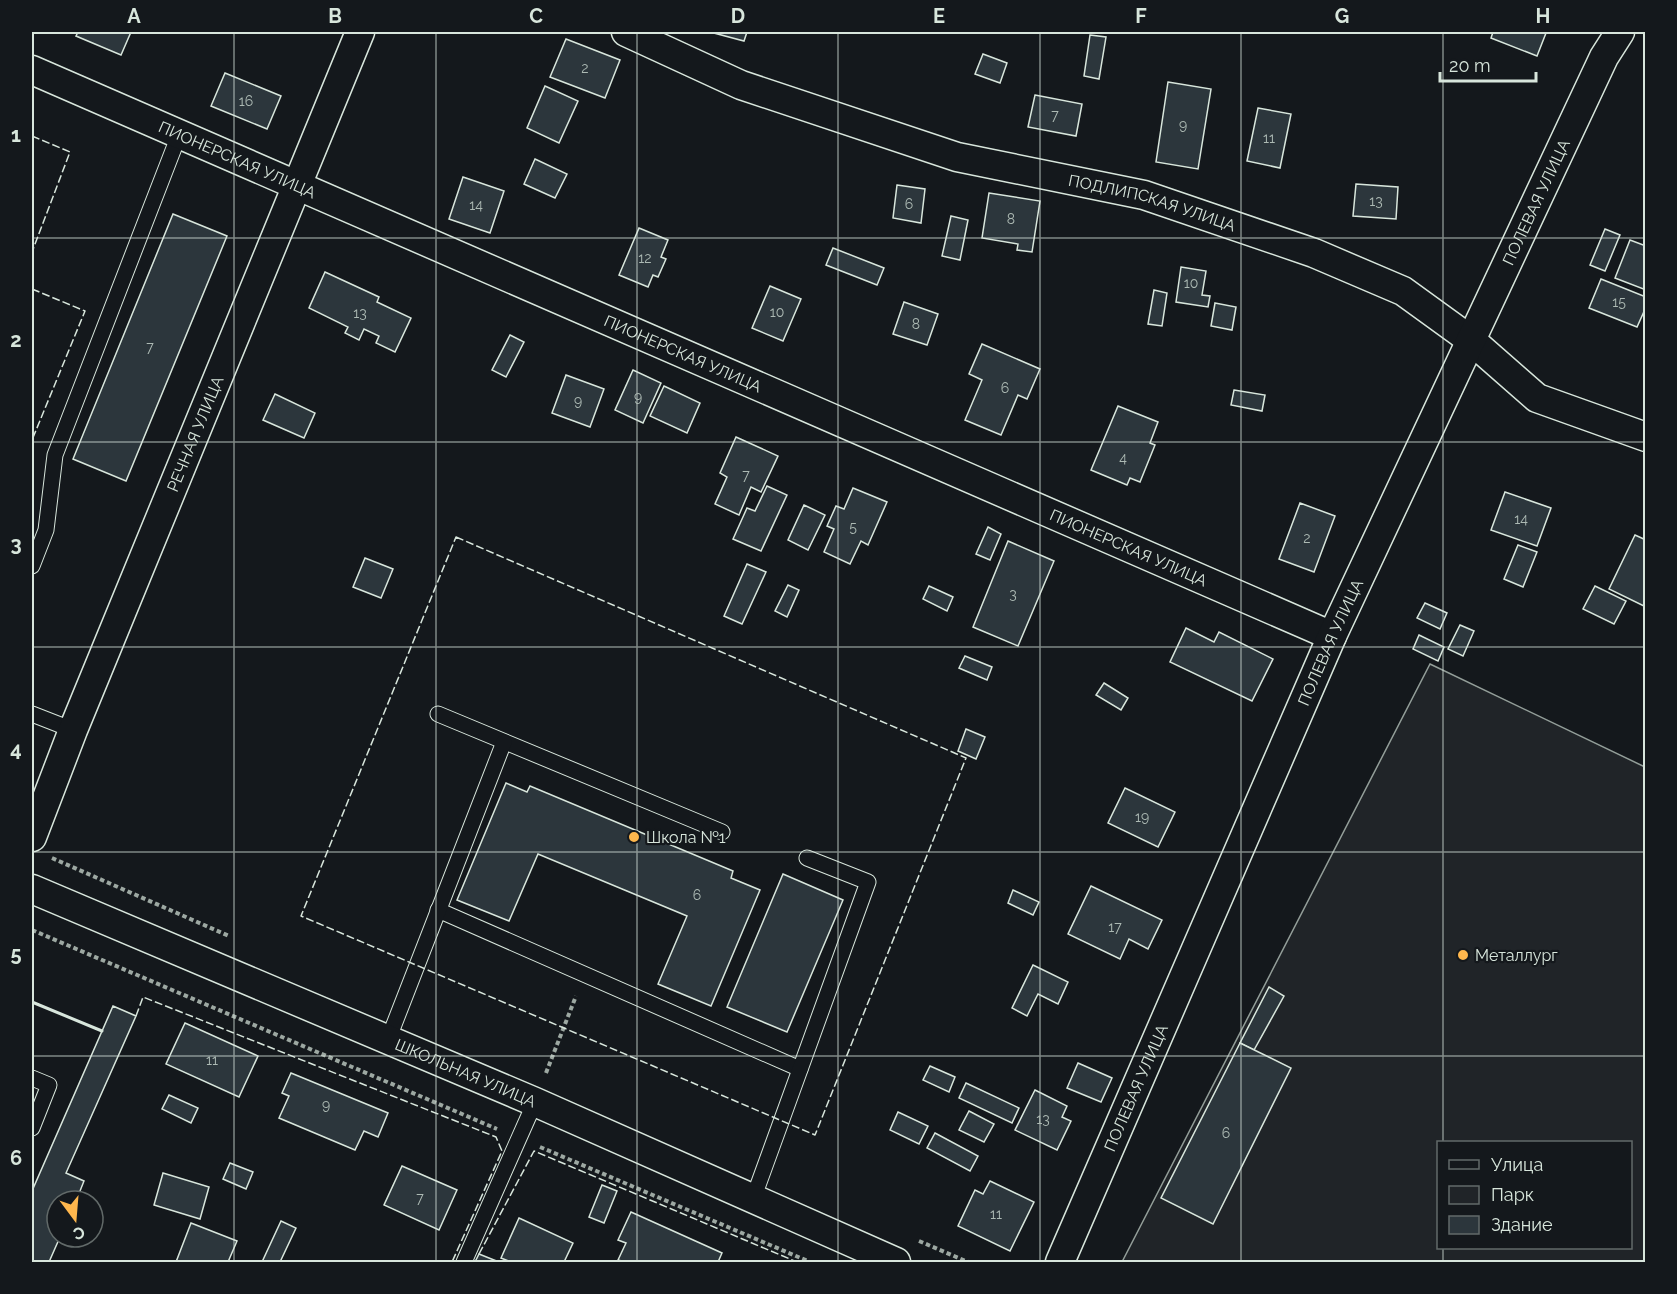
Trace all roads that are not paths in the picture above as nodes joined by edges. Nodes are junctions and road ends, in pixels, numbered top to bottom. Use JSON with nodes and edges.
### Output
{"nodes":[{"id":1,"x":360,"y":32,"type":"edge"},
{"id":2,"x":626,"y":32,"type":"edge"},
{"id":3,"x":1620,"y":32,"type":"edge"},
{"id":4,"x":32,"y":70,"type":"edge"},
{"id":5,"x":179,"y":135,"type":"junction"},
{"id":6,"x":297,"y":187,"type":"junction"},
{"id":7,"x":1472,"y":341,"type":"junction"},
{"id":8,"x":1646,"y":437,"type":"edge"},
{"id":9,"x":32,"y":566,"type":"edge"},
{"id":10,"x":1332,"y":636,"type":"junction"},
{"id":11,"x":32,"y":714,"type":"edge"},
{"id":12,"x":438,"y":714,"type":"dead end"},
{"id":13,"x":73,"y":730,"type":"junction"},
{"id":14,"x":504,"y":742,"type":"junction"},
{"id":15,"x":722,"y":832,"type":"dead end"},
{"id":16,"x":32,"y":837,"type":"edge"},
{"id":17,"x":807,"y":858,"type":"dead end"},
{"id":18,"x":32,"y":890,"type":"edge"},
{"id":19,"x":438,"y":910,"type":"junction"},
{"id":20,"x":388,"y":1040,"type":"junction"},
{"id":21,"x":800,"y":1069,"type":"junction"},
{"id":22,"x":32,"y":1078,"type":"edge"},
{"id":23,"x":535,"y":1102,"type":"junction"},
{"id":24,"x":32,"y":1128,"type":"edge"},
{"id":25,"x":753,"y":1199,"type":"junction"},
{"id":26,"x":464,"y":1263,"type":"edge"},
{"id":27,"x":896,"y":1263,"type":"edge"},
{"id":28,"x":1060,"y":1263,"type":"edge"}],
"edges":[{"from":1,"to":6,"type":"street","name":"РЕЧНАЯ УЛИЦА"},
{"from":2,"to":7,"type":"street","name":"ПОДЛИПСКАЯ УЛИЦА"},
{"from":3,"to":7,"type":"street","name":"ПОЛЕВАЯ УЛИЦА"},
{"from":4,"to":5,"type":"street","name":"ПИОНЕРСКАЯ УЛИЦА"},
{"from":5,"to":6,"type":"street","name":"ПИОНЕРСКАЯ УЛИЦА"},
{"from":5,"to":9,"type":"lane"},
{"from":6,"to":10,"type":"street","name":"ПИОНЕРСКАЯ УЛИЦА"},
{"from":6,"to":13,"type":"street","name":"РЕЧНАЯ УЛИЦА"},
{"from":7,"to":8,"type":"street","name":"ПОДЛИПСКАЯ УЛИЦА"},
{"from":7,"to":10,"type":"street","name":"ПОЛЕВАЯ УЛИЦА"},
{"from":10,"to":28,"type":"street","name":"ПОЛЕВАЯ УЛИЦА"},
{"from":11,"to":13,"type":"lane"},
{"from":12,"to":14,"type":"lane"},
{"from":13,"to":16,"type":"street","name":"РЕЧНАЯ УЛИЦА"},
{"from":14,"to":15,"type":"lane"},
{"from":14,"to":19,"type":"lane"},
{"from":17,"to":21,"type":"lane"},
{"from":18,"to":20,"type":"street","name":"ШКОЛЬНАЯ УЛИЦА"},
{"from":19,"to":20,"type":"lane"},
{"from":19,"to":21,"type":"lane"},
{"from":20,"to":23,"type":"street","name":"ШКОЛЬНАЯ УЛИЦА"},
{"from":21,"to":25,"type":"lane"},
{"from":22,"to":24,"type":"lane"},
{"from":23,"to":25,"type":"street","name":"ШКОЛЬНАЯ УЛИЦА"},
{"from":23,"to":26,"type":"lane"},
{"from":25,"to":27,"type":"street","name":"ШКОЛЬНАЯ УЛИЦА"}]}
